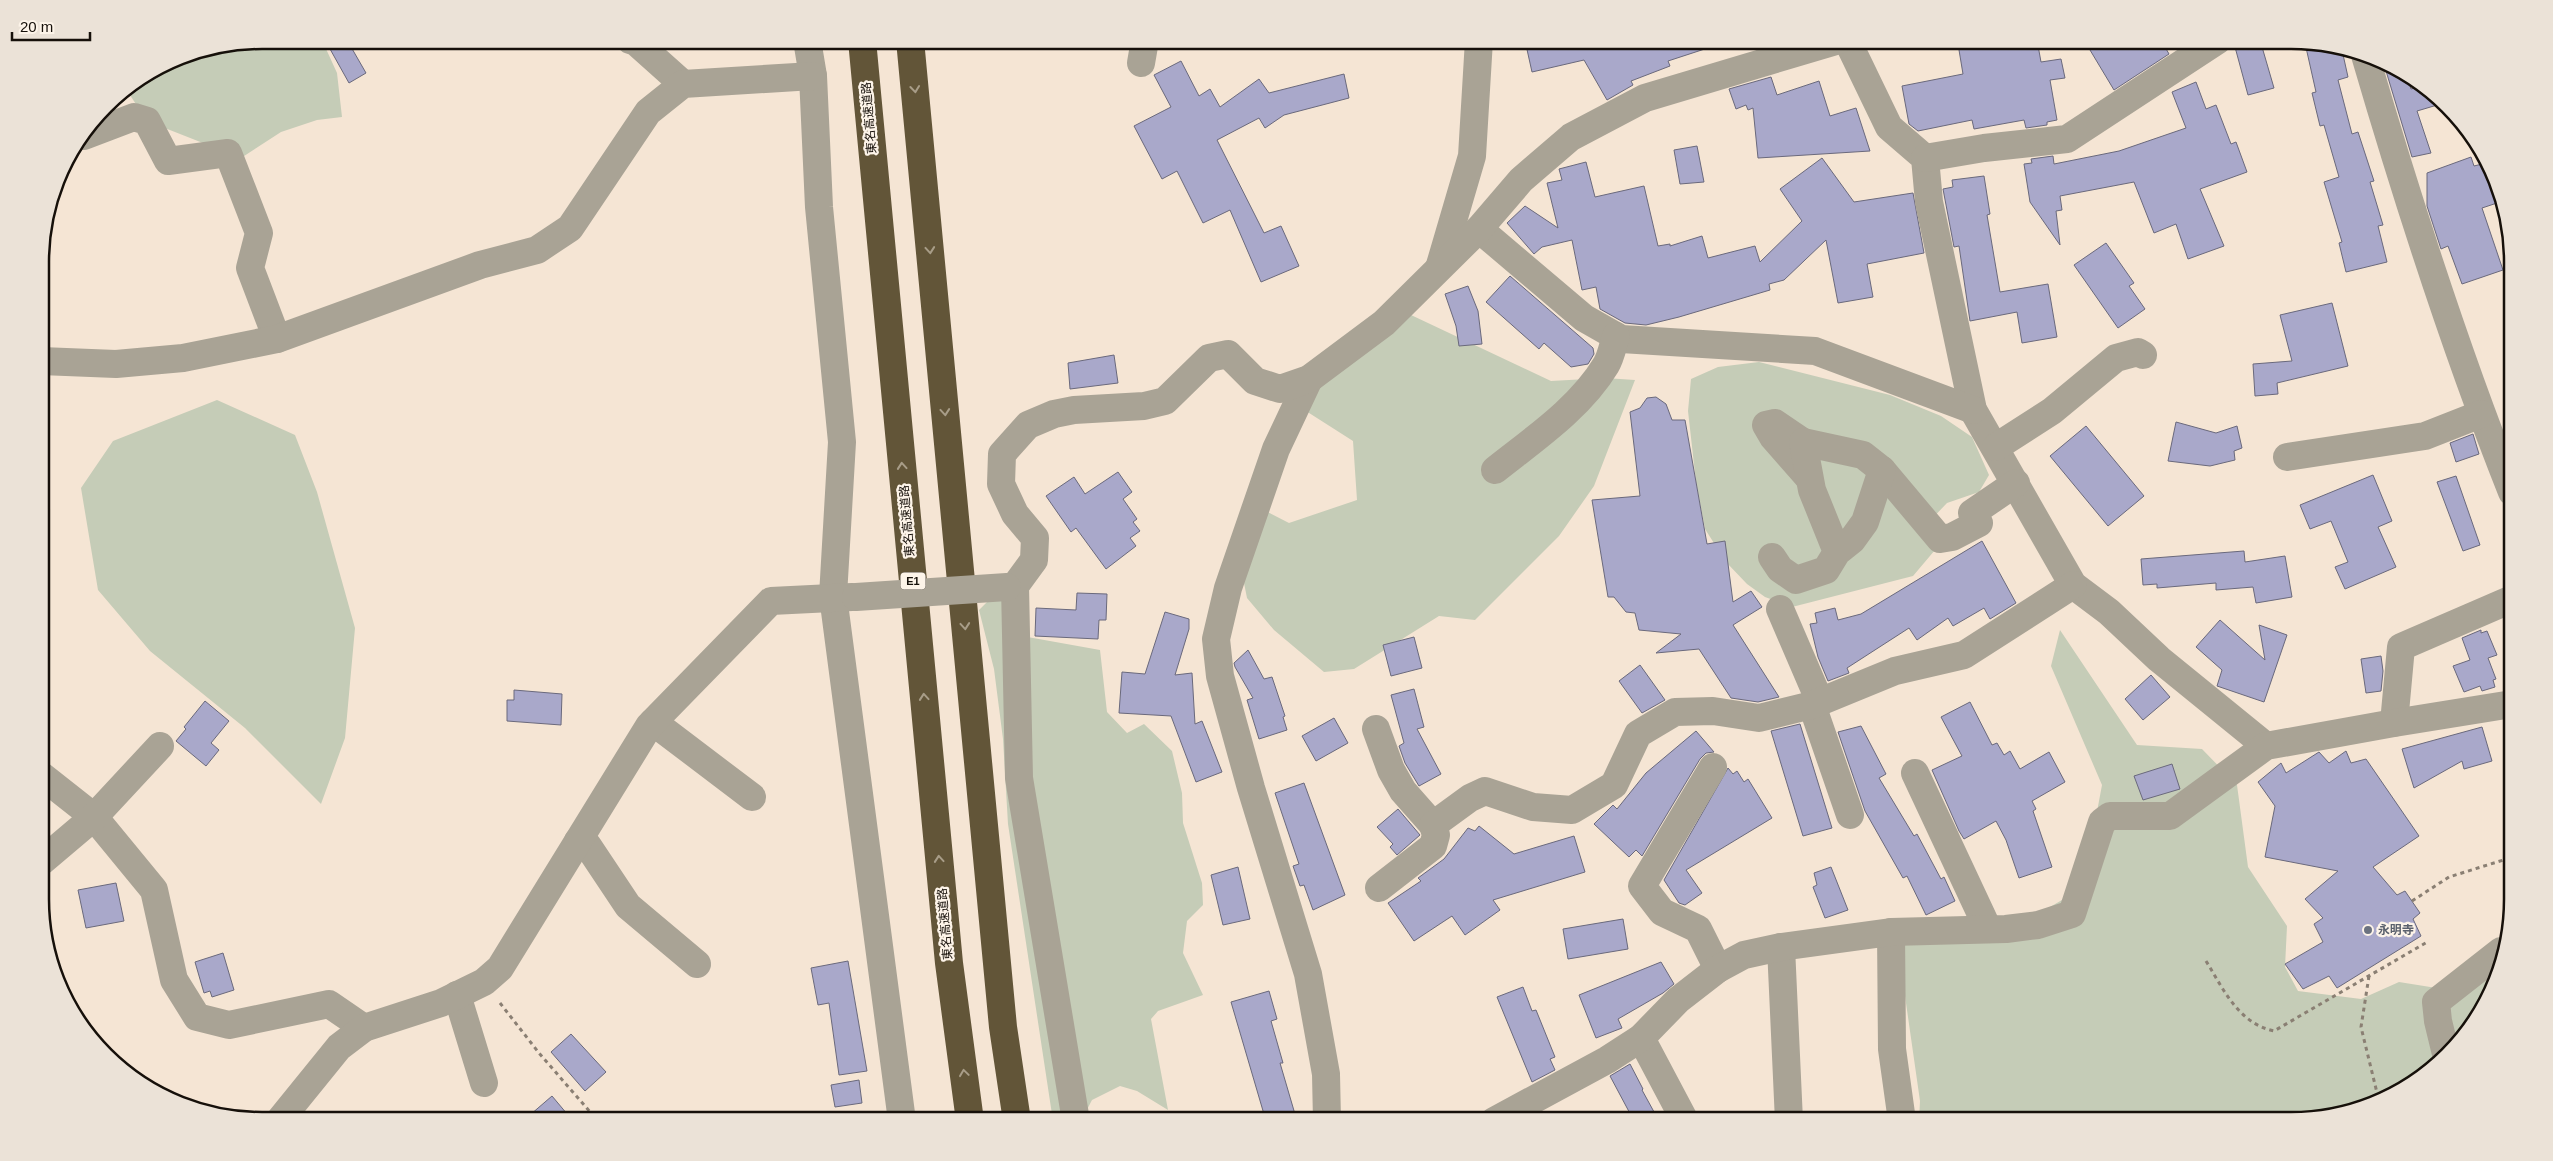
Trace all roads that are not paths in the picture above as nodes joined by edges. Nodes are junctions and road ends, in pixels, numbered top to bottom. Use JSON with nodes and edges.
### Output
{"nodes":[{"id":1,"x":644,"y":49,"type":"edge"},
{"id":2,"x":808,"y":49,"type":"edge"},
{"id":3,"x":863,"y":49,"type":"edge"},
{"id":4,"x":911,"y":49,"type":"edge"},
{"id":5,"x":1478,"y":49,"type":"edge"},
{"id":6,"x":1808,"y":49,"type":"edge"},
{"id":7,"x":1851,"y":49,"type":"edge"},
{"id":8,"x":2204,"y":49,"type":"edge"},
{"id":9,"x":2367,"y":63,"type":"edge"},
{"id":10,"x":813,"y":76,"type":"junction"},
{"id":11,"x":683,"y":84,"type":"junction"},
{"id":12,"x":92,"y":133,"type":"edge"},
{"id":13,"x":1925,"y":158,"type":"junction"},
{"id":14,"x":1478,"y":229,"type":"junction"},
{"id":15,"x":1440,"y":266,"type":"junction"},
{"id":16,"x":1616,"y":336,"type":"junction"},
{"id":17,"x":277,"y":339,"type":"junction"},
{"id":18,"x":2143,"y":354,"type":"dead end"},
{"id":19,"x":49,"y":361,"type":"edge"},
{"id":20,"x":1309,"y":379,"type":"junction"},
{"id":21,"x":1973,"y":410,"type":"junction"},
{"id":22,"x":2480,"y":414,"type":"junction"},
{"id":23,"x":1802,"y":442,"type":"junction"},
{"id":24,"x":1996,"y":447,"type":"junction"},
{"id":25,"x":2287,"y":457,"type":"dead end"},
{"id":26,"x":1495,"y":470,"type":"dead end"},
{"id":27,"x":1882,"y":470,"type":"junction"},
{"id":28,"x":2504,"y":472,"type":"edge"},
{"id":29,"x":1810,"y":479,"type":"junction"},
{"id":30,"x":2016,"y":482,"type":"junction"},
{"id":31,"x":1837,"y":552,"type":"junction"},
{"id":32,"x":1772,"y":557,"type":"dead end"},
{"id":33,"x":2073,"y":585,"type":"junction"},
{"id":34,"x":1011,"y":587,"type":"junction"},
{"id":35,"x":844,"y":596,"type":"junction"},
{"id":36,"x":2504,"y":603,"type":"edge"},
{"id":37,"x":1780,"y":609,"type":"dead end"},
{"id":38,"x":1816,"y":704,"type":"junction"},
{"id":39,"x":2504,"y":705,"type":"edge"},
{"id":40,"x":653,"y":722,"type":"junction"},
{"id":41,"x":2394,"y":722,"type":"junction"},
{"id":42,"x":1376,"y":728,"type":"dead end"},
{"id":43,"x":160,"y":746,"type":"dead end"},
{"id":44,"x":2266,"y":746,"type":"junction"},
{"id":45,"x":1713,"y":767,"type":"dead end"},
{"id":46,"x":1915,"y":773,"type":"dead end"},
{"id":47,"x":49,"y":782,"type":"edge"},
{"id":48,"x":752,"y":798,"type":"dead end"},
{"id":49,"x":1850,"y":815,"type":"dead end"},
{"id":50,"x":94,"y":817,"type":"junction"},
{"id":51,"x":1433,"y":825,"type":"junction"},
{"id":52,"x":578,"y":841,"type":"junction"},
{"id":53,"x":49,"y":855,"type":"edge"},
{"id":54,"x":1379,"y":888,"type":"dead end"},
{"id":55,"x":1988,"y":929,"type":"junction"},
{"id":56,"x":1891,"y":932,"type":"junction"},
{"id":57,"x":1781,"y":947,"type":"junction"},
{"id":58,"x":2497,"y":954,"type":"edge"},
{"id":59,"x":697,"y":964,"type":"dead end"},
{"id":60,"x":1718,"y":969,"type":"junction"},
{"id":61,"x":456,"y":995,"type":"junction"},
{"id":62,"x":364,"y":1028,"type":"junction"},
{"id":63,"x":1642,"y":1038,"type":"junction"},
{"id":64,"x":2445,"y":1047,"type":"edge"},
{"id":65,"x":484,"y":1083,"type":"dead end"},
{"id":66,"x":286,"y":1112,"type":"edge"},
{"id":67,"x":901,"y":1112,"type":"edge"},
{"id":68,"x":969,"y":1112,"type":"edge"},
{"id":69,"x":1016,"y":1112,"type":"edge"},
{"id":70,"x":1075,"y":1112,"type":"edge"},
{"id":71,"x":1327,"y":1112,"type":"edge"},
{"id":72,"x":1511,"y":1112,"type":"edge"},
{"id":73,"x":1680,"y":1112,"type":"edge"},
{"id":74,"x":1789,"y":1112,"type":"edge"},
{"id":75,"x":1901,"y":1112,"type":"edge"}],
"edges":[{"from":1,"to":11,"type":"street"},
{"from":2,"to":10,"type":"street"},
{"from":68,"to":3,"type":"highway","name":"東名高速道路","number":"E1","one_way":true},
{"from":4,"to":69,"type":"highway","one_way":true},
{"from":5,"to":15,"type":"street"},
{"from":6,"to":14,"type":"street"},
{"from":7,"to":13,"type":"street"},
{"from":8,"to":13,"type":"street"},
{"from":9,"to":22,"type":"street"},
{"from":10,"to":11,"type":"street"},
{"from":10,"to":35,"type":"street"},
{"from":11,"to":17,"type":"street"},
{"from":12,"to":17,"type":"street"},
{"from":13,"to":21,"type":"street"},
{"from":14,"to":15,"type":"street"},
{"from":14,"to":16,"type":"street"},
{"from":15,"to":20,"type":"street"},
{"from":16,"to":21,"type":"street"},
{"from":16,"to":26,"type":"street"},
{"from":17,"to":19,"type":"street"},
{"from":18,"to":24,"type":"street"},
{"from":20,"to":34,"type":"street"},
{"from":20,"to":71,"type":"street"},
{"from":21,"to":24,"type":"street"},
{"from":22,"to":25,"type":"street"},
{"from":22,"to":28,"type":"street"},
{"from":23,"to":27,"type":"street"},
{"from":23,"to":29,"type":"street"},
{"from":23,"to":29,"type":"street"},
{"from":24,"to":30,"type":"street"},
{"from":27,"to":30,"type":"street"},
{"from":27,"to":31,"type":"street"},
{"from":29,"to":31,"type":"street"},
{"from":30,"to":33,"type":"street"},
{"from":31,"to":32,"type":"street"},
{"from":33,"to":38,"type":"street"},
{"from":33,"to":44,"type":"street"},
{"from":34,"to":35,"type":"street","bridge":true},
{"from":34,"to":70,"type":"street"},
{"from":35,"to":40,"type":"street"},
{"from":35,"to":67,"type":"street"},
{"from":36,"to":41,"type":"street"},
{"from":37,"to":38,"type":"street"},
{"from":38,"to":49,"type":"street"},
{"from":38,"to":51,"type":"street"},
{"from":39,"to":41,"type":"street"},
{"from":40,"to":48,"type":"street"},
{"from":40,"to":52,"type":"street"},
{"from":41,"to":44,"type":"street"},
{"from":42,"to":51,"type":"street"},
{"from":43,"to":50,"type":"street"},
{"from":44,"to":55,"type":"street"},
{"from":45,"to":60,"type":"street"},
{"from":46,"to":55,"type":"street"},
{"from":47,"to":50,"type":"street"},
{"from":50,"to":53,"type":"street"},
{"from":50,"to":62,"type":"street"},
{"from":51,"to":54,"type":"street"},
{"from":52,"to":59,"type":"street"},
{"from":52,"to":61,"type":"street"},
{"from":55,"to":56,"type":"street"},
{"from":56,"to":57,"type":"street"},
{"from":56,"to":75,"type":"street"},
{"from":57,"to":60,"type":"street"},
{"from":57,"to":74,"type":"street"},
{"from":58,"to":64,"type":"street"},
{"from":60,"to":63,"type":"street"},
{"from":61,"to":62,"type":"street"},
{"from":61,"to":65,"type":"street"},
{"from":62,"to":66,"type":"street"},
{"from":63,"to":72,"type":"street"},
{"from":63,"to":73,"type":"street"}]}
